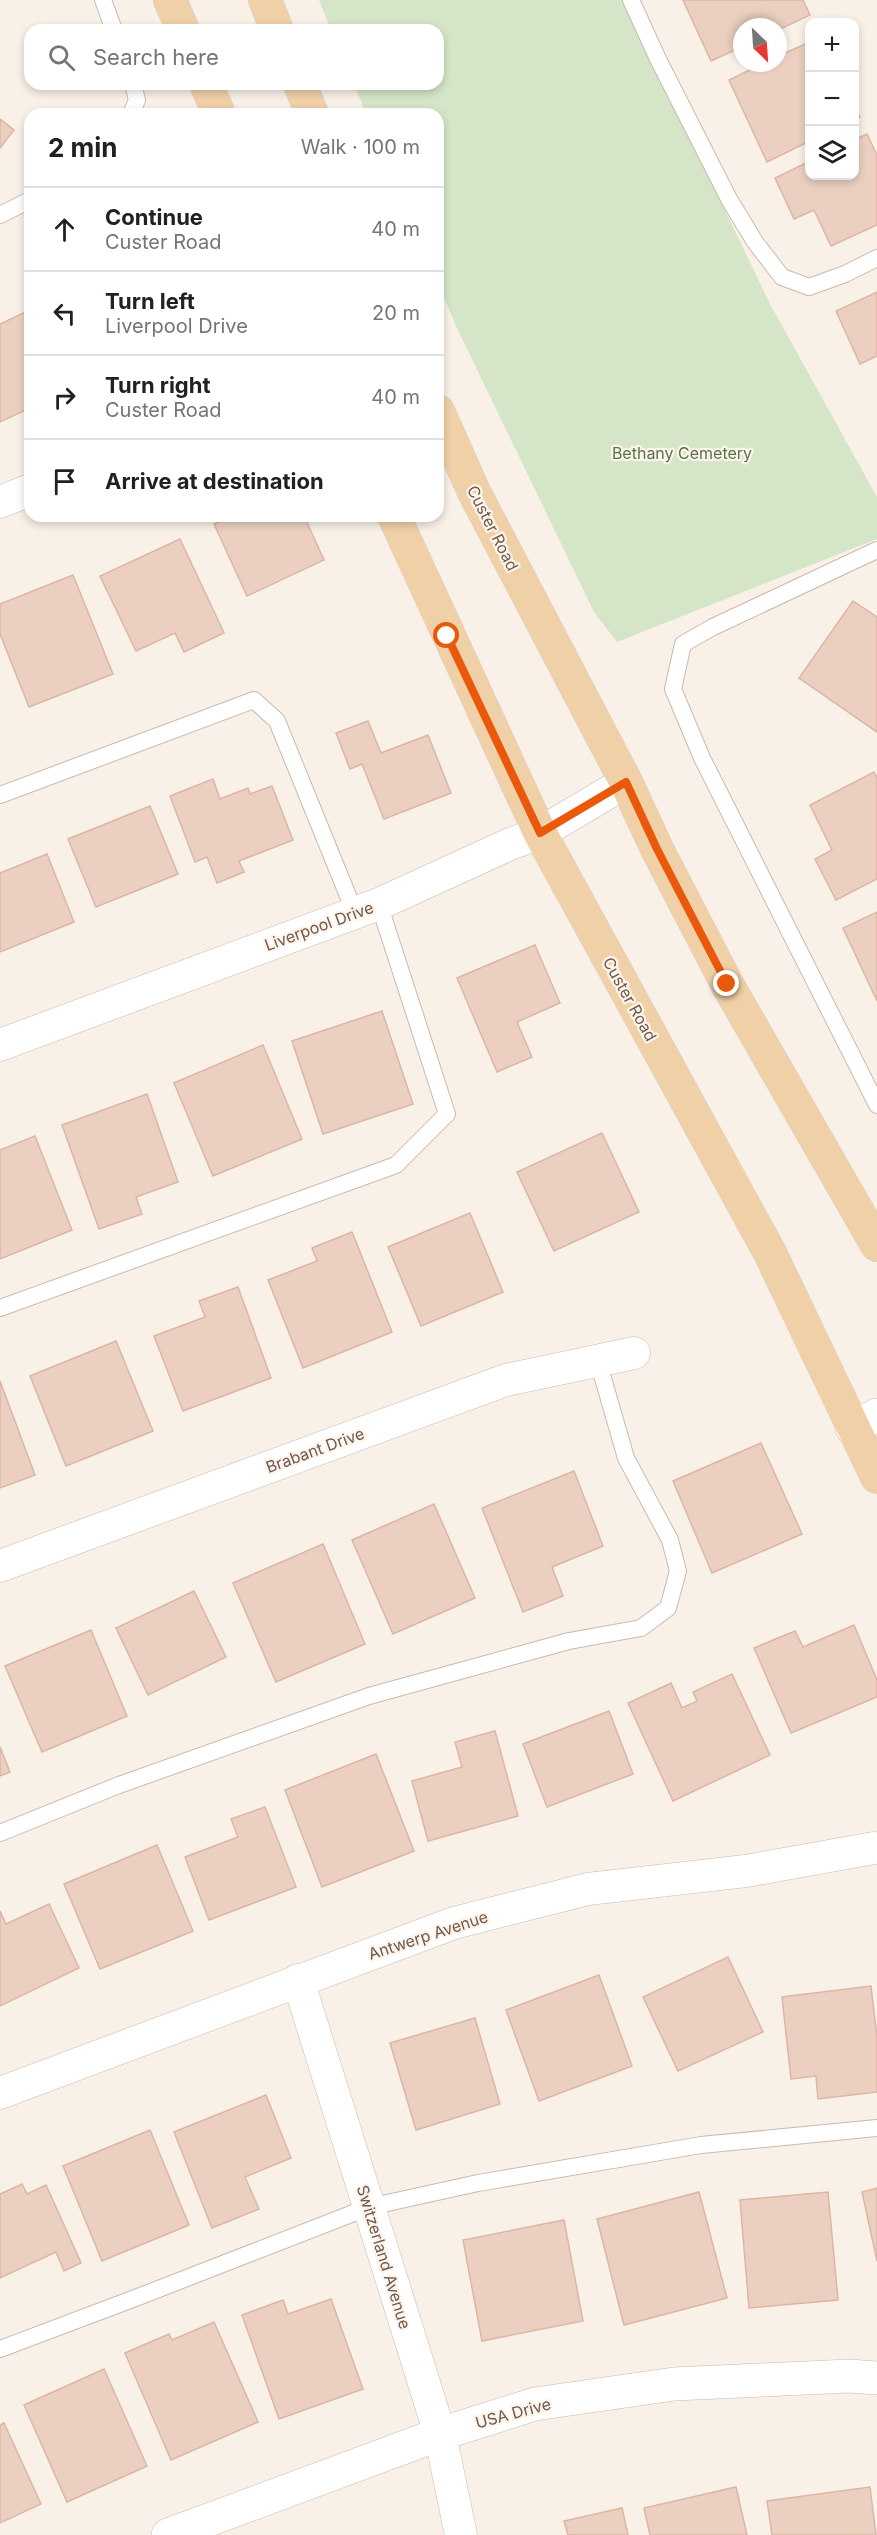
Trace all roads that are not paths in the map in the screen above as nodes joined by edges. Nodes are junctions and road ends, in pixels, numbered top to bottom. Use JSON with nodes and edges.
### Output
{"nodes":[{"id":1,"x":103,"y":0,"type":"edge"},
{"id":2,"x":170,"y":0,"type":"edge"},
{"id":3,"x":265,"y":0,"type":"edge"},
{"id":4,"x":631,"y":0,"type":"edge"},
{"id":5,"x":112,"y":24,"type":"edge"},
{"id":6,"x":180,"y":24,"type":"edge"},
{"id":7,"x":275,"y":24,"type":"edge"},
{"id":8,"x":134,"y":90,"type":"edge"},
{"id":9,"x":209,"y":90,"type":"edge"},
{"id":10,"x":302,"y":90,"type":"edge"},
{"id":11,"x":134,"y":108,"type":"edge"},
{"id":12,"x":216,"y":108,"type":"edge"},
{"id":13,"x":310,"y":108,"type":"edge"},
{"id":14,"x":24,"y":203,"type":"edge"},
{"id":15,"x":0,"y":215,"type":"edge"},
{"id":16,"x":877,"y":258,"type":"edge"},
{"id":17,"x":444,"y":424,"type":"edge"},
{"id":18,"x":24,"y":492,"type":"edge"},
{"id":19,"x":0,"y":502,"type":"edge"},
{"id":20,"x":397,"y":522,"type":"edge"},
{"id":21,"x":877,"y":550,"type":"edge"},
{"id":22,"x":626,"y":782,"type":"junction"},
{"id":23,"x":0,"y":795,"type":"edge"},
{"id":24,"x":540,"y":833,"type":"junction"},
{"id":25,"x":367,"y":908,"type":"junction"},
{"id":26,"x":0,"y":1045,"type":"edge"},
{"id":27,"x":877,"y":1105,"type":"edge"},
{"id":28,"x":877,"y":1245,"type":"edge"},
{"id":29,"x":0,"y":1308,"type":"edge"},
{"id":30,"x":634,"y":1353,"type":"dead end"},
{"id":31,"x":598,"y":1360,"type":"junction"},
{"id":32,"x":865,"y":1421,"type":"edge"},
{"id":33,"x":877,"y":1477,"type":"edge"},
{"id":34,"x":0,"y":1566,"type":"edge"},
{"id":35,"x":0,"y":1833,"type":"edge"},
{"id":36,"x":874,"y":1848,"type":"dead end"},
{"id":37,"x":298,"y":1980,"type":"junction"},
{"id":38,"x":0,"y":2093,"type":"edge"},
{"id":39,"x":877,"y":2128,"type":"edge"},
{"id":40,"x":369,"y":2206,"type":"junction"},
{"id":41,"x":0,"y":2349,"type":"edge"},
{"id":42,"x":877,"y":2378,"type":"edge"},
{"id":43,"x":440,"y":2434,"type":"junction"},
{"id":44,"x":221,"y":2526,"type":"edge"},
{"id":45,"x":168,"y":2535,"type":"edge"},
{"id":46,"x":461,"y":2535,"type":"edge"}],
"edges":[{"from":1,"to":5,"type":"lane"},
{"from":2,"to":6,"type":"main road"},
{"from":3,"to":7,"type":"main road"},
{"from":4,"to":16,"type":"lane"},
{"from":8,"to":11,"type":"lane"},
{"from":9,"to":12,"type":"main road"},
{"from":10,"to":13,"type":"main road"},
{"from":14,"to":15,"type":"lane"},
{"from":17,"to":22,"type":"main road","name":"Custer Road"},
{"from":18,"to":19,"type":"street"},
{"from":20,"to":24,"type":"main road","name":"Custer Road"},
{"from":21,"to":27,"type":"lane"},
{"from":22,"to":24,"type":"street","name":"Liverpool Drive"},
{"from":22,"to":28,"type":"main road","name":"Custer Road"},
{"from":23,"to":25,"type":"lane"},
{"from":24,"to":25,"type":"street","name":"Liverpool Drive"},
{"from":24,"to":32,"type":"main road","name":"Custer Road"},
{"from":25,"to":26,"type":"street","name":"Liverpool Drive"},
{"from":25,"to":29,"type":"lane"},
{"from":30,"to":31,"type":"street","name":"Brabant Drive"},
{"from":31,"to":34,"type":"street","name":"Brabant Drive"},
{"from":31,"to":35,"type":"lane"},
{"from":32,"to":33,"type":"main road","name":"Custer Road"},
{"from":36,"to":37,"type":"street","name":"Antwerp Avenue"},
{"from":37,"to":38,"type":"street","name":"Antwerp Avenue"},
{"from":37,"to":40,"type":"street","name":"Switzerland Avenue"},
{"from":39,"to":40,"type":"lane"},
{"from":40,"to":41,"type":"lane"},
{"from":40,"to":43,"type":"street","name":"Switzerland Avenue"},
{"from":42,"to":43,"type":"street","name":"USA Drive"},
{"from":43,"to":44,"type":"street","name":"USA Drive"},
{"from":43,"to":46,"type":"street","name":"Switzerland Avenue"},
{"from":44,"to":45,"type":"street","name":"USA Drive"}]}
